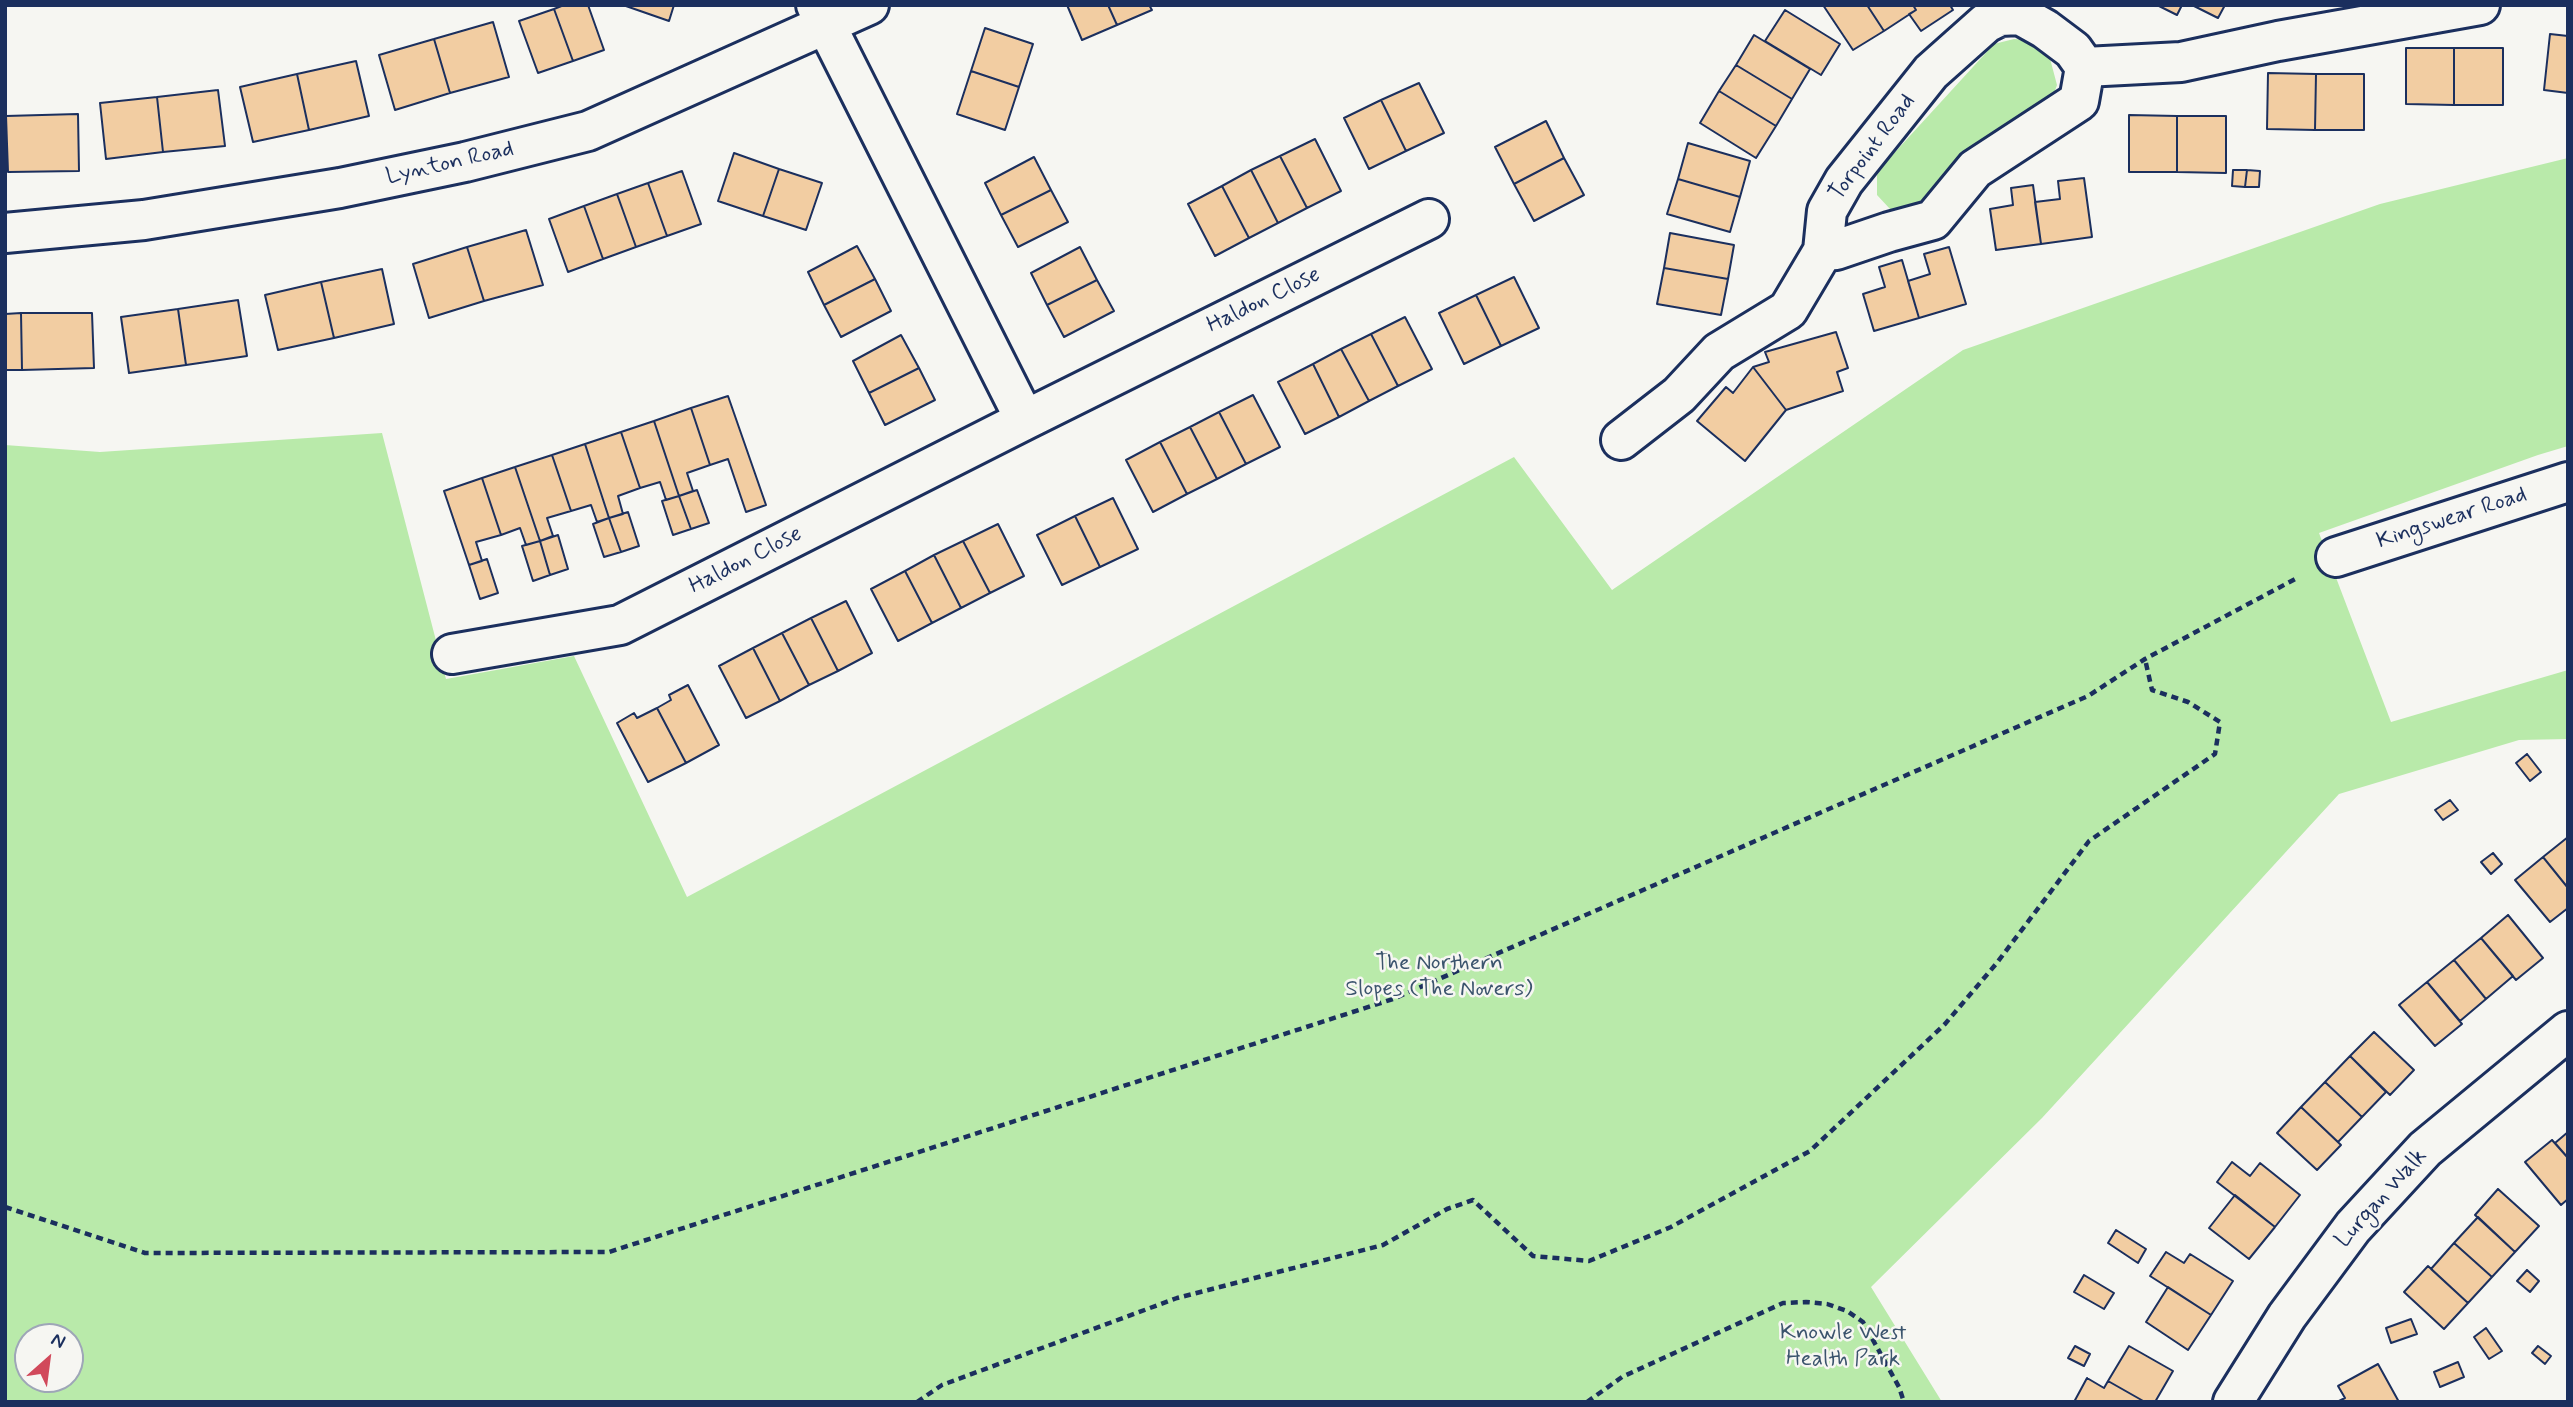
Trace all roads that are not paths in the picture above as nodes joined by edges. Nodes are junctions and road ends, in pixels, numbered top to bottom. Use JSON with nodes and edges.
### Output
{"nodes":[{"id":1,"x":869,"y":5,"type":"edge"},
{"id":2,"x":2480,"y":5,"type":"edge"},
{"id":3,"x":821,"y":15,"type":"edge"},
{"id":4,"x":2085,"y":67,"type":"junction"},
{"id":5,"x":1429,"y":219,"type":"dead end"},
{"id":6,"x":5,"y":233,"type":"edge"},
{"id":7,"x":1823,"y":251,"type":"junction"},
{"id":8,"x":1024,"y":420,"type":"junction"},
{"id":9,"x":1621,"y":440,"type":"dead end"},
{"id":10,"x":2568,"y":482,"type":"edge"},
{"id":11,"x":2336,"y":557,"type":"road end"},
{"id":12,"x":452,"y":654,"type":"dead end"},
{"id":13,"x":2568,"y":1031,"type":"edge"},
{"id":14,"x":2234,"y":1402,"type":"edge"}],
"edges":[{"from":1,"to":3,"type":"street","name":"Lynton Road"},
{"from":2,"to":4,"type":"street"},
{"from":3,"to":6,"type":"street","name":"Lynton Road"},
{"from":3,"to":8,"type":"street"},
{"from":4,"to":7,"type":"street"},
{"from":4,"to":7,"type":"street","name":"Torpoint Road"},
{"from":5,"to":8,"type":"street","name":"Haldon Close"},
{"from":7,"to":9,"type":"street"},
{"from":8,"to":12,"type":"street","name":"Haldon Close"},
{"from":10,"to":11,"type":"street","name":"Kingswear Road"},
{"from":13,"to":14,"type":"street","name":"Lurgan Walk"}]}
